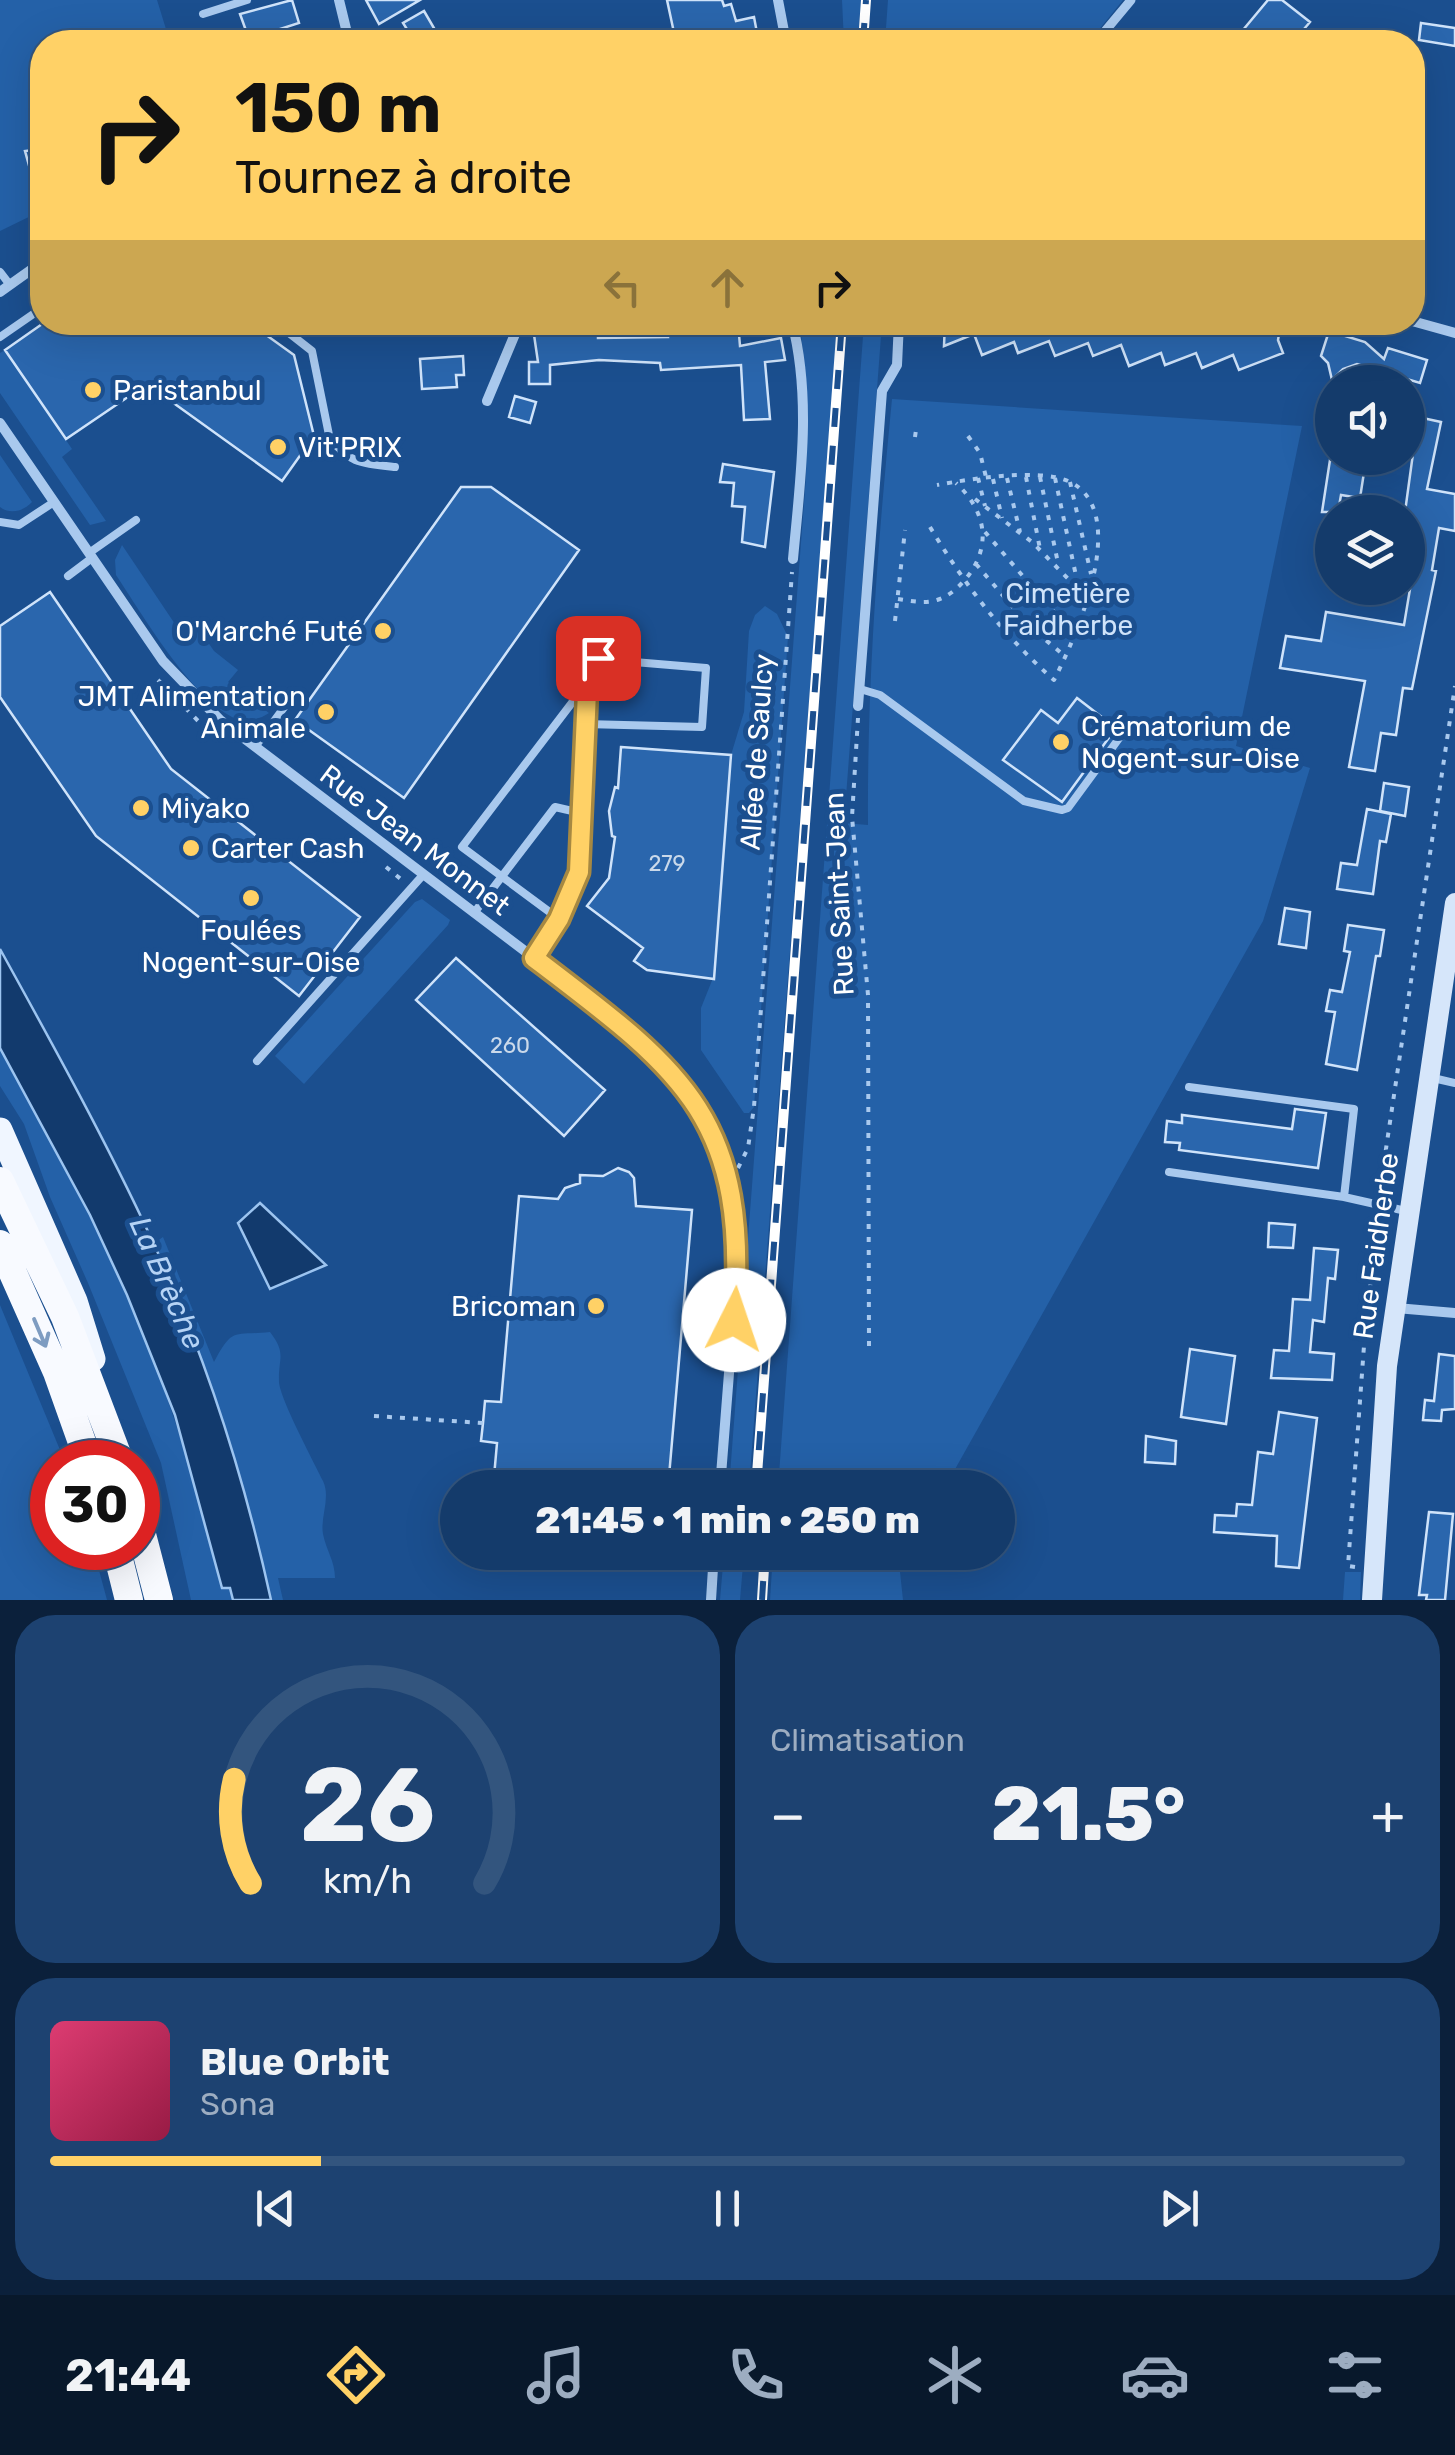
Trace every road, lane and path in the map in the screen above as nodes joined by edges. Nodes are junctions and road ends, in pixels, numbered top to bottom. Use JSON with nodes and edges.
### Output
{"nodes":[{"id":1,"x":247,"y":0,"type":"edge"},
{"id":2,"x":339,"y":0,"type":"edge"},
{"id":3,"x":778,"y":0,"type":"edge"},
{"id":4,"x":1131,"y":0,"type":"edge"},
{"id":5,"x":203,"y":14,"type":"dead end"},
{"id":6,"x":347,"y":30,"type":"edge"},
{"id":7,"x":784,"y":30,"type":"edge"},
{"id":8,"x":1106,"y":30,"type":"edge"},
{"id":9,"x":30,"y":270,"type":"edge"},
{"id":10,"x":0,"y":272,"type":"edge"},
{"id":11,"x":5,"y":288,"type":"edge"},
{"id":12,"x":30,"y":316,"type":"edge"},
{"id":13,"x":1425,"y":325,"type":"edge"},
{"id":14,"x":1455,"y":334,"type":"edge"},
{"id":15,"x":292,"y":335,"type":"edge"},
{"id":16,"x":515,"y":335,"type":"edge"},
{"id":17,"x":794,"y":335,"type":"edge"},
{"id":18,"x":898,"y":335,"type":"edge"},
{"id":19,"x":0,"y":337,"type":"edge"},
{"id":20,"x":487,"y":401,"type":"dead end"},
{"id":21,"x":0,"y":423,"type":"edge"},
{"id":22,"x":968,"y":436,"type":"dead end"},
{"id":23,"x":395,"y":467,"type":"dead end"},
{"id":24,"x":993,"y":476,"type":"junction"},
{"id":25,"x":1026,"y":476,"type":"junction"},
{"id":26,"x":986,"y":477,"type":"junction"},
{"id":27,"x":1007,"y":477,"type":"junction"},
{"id":28,"x":1040,"y":477,"type":"junction"},
{"id":29,"x":978,"y":478,"type":"junction"},
{"id":30,"x":1056,"y":478,"type":"junction"},
{"id":31,"x":955,"y":482,"type":"junction"},
{"id":32,"x":1070,"y":482,"type":"junction"},
{"id":33,"x":937,"y":485,"type":"dead end"},
{"id":34,"x":970,"y":496,"type":"junction"},
{"id":35,"x":54,"y":502,"type":"junction"},
{"id":36,"x":985,"y":506,"type":"junction"},
{"id":37,"x":1002,"y":518,"type":"junction"},
{"id":38,"x":136,"y":520,"type":"dead end"},
{"id":39,"x":0,"y":522,"type":"edge"},
{"id":40,"x":930,"y":526,"type":"dead end"},
{"id":41,"x":905,"y":530,"type":"dead end"},
{"id":42,"x":983,"y":530,"type":"junction"},
{"id":43,"x":1020,"y":532,"type":"junction"},
{"id":44,"x":1040,"y":549,"type":"junction"},
{"id":45,"x":91,"y":556,"type":"junction"},
{"id":46,"x":793,"y":559,"type":"joint"},
{"id":47,"x":976,"y":564,"type":"junction"},
{"id":48,"x":1059,"y":568,"type":"junction"},
{"id":49,"x":68,"y":576,"type":"dead end"},
{"id":50,"x":1092,"y":579,"type":"junction"},
{"id":51,"x":964,"y":581,"type":"junction"},
{"id":52,"x":1079,"y":590,"type":"junction"},
{"id":53,"x":1087,"y":598,"type":"junction"},
{"id":54,"x":898,"y":599,"type":"junction"},
{"id":55,"x":895,"y":621,"type":"dead end"},
{"id":56,"x":1076,"y":630,"type":"junction"},
{"id":57,"x":1066,"y":657,"type":"junction"},
{"id":58,"x":154,"y":675,"type":"dead end"},
{"id":59,"x":588,"y":684,"type":"junction"},
{"id":60,"x":1455,"y":686,"type":"edge"},
{"id":61,"x":860,"y":689,"type":"junction"},
{"id":62,"x":292,"y":698,"type":"dead end"},
{"id":63,"x":858,"y":706,"type":"joint"},
{"id":64,"x":586,"y":724,"type":"junction"},
{"id":65,"x":210,"y":732,"type":"dead end"},
{"id":66,"x":1120,"y":738,"type":"dead end"},
{"id":67,"x":255,"y":747,"type":"junction"},
{"id":68,"x":582,"y":813,"type":"junction"},
{"id":69,"x":381,"y":864,"type":"dead end"},
{"id":70,"x":423,"y":874,"type":"junction"},
{"id":71,"x":500,"y":878,"type":"junction"},
{"id":72,"x":412,"y":887,"type":"junction"},
{"id":73,"x":1455,"y":903,"type":"edge"},
{"id":74,"x":474,"y":912,"type":"junction"},
{"id":75,"x":559,"y":919,"type":"junction"},
{"id":76,"x":534,"y":958,"type":"junction"},
{"id":77,"x":1448,"y":991,"type":"edge"},
{"id":78,"x":257,"y":1061,"type":"dead end"},
{"id":79,"x":1429,"y":1076,"type":"junction"},
{"id":80,"x":1455,"y":1084,"type":"edge"},
{"id":81,"x":1189,"y":1087,"type":"dead end"},
{"id":82,"x":0,"y":1130,"type":"edge"},
{"id":83,"x":1169,"y":1172,"type":"dead end"},
{"id":84,"x":730,"y":1180,"type":"junction"},
{"id":85,"x":0,"y":1181,"type":"edge"},
{"id":86,"x":1344,"y":1197,"type":"junction"},
{"id":87,"x":1380,"y":1207,"type":"junction"},
{"id":88,"x":1408,"y":1212,"type":"junction"},
{"id":89,"x":0,"y":1244,"type":"edge"},
{"id":90,"x":1395,"y":1308,"type":"junction"},
{"id":91,"x":1455,"y":1313,"type":"edge"},
{"id":92,"x":869,"y":1347,"type":"dead end"},
{"id":93,"x":374,"y":1416,"type":"dead end"},
{"id":94,"x":482,"y":1422,"type":"dead end"},
{"id":95,"x":110,"y":1432,"type":"junction"},
{"id":96,"x":82,"y":1440,"type":"edge"},
{"id":97,"x":113,"y":1440,"type":"edge"},
{"id":98,"x":721,"y":1470,"type":"edge"},
{"id":99,"x":1374,"y":1569,"type":"junction"},
{"id":100,"x":122,"y":1570,"type":"edge"},
{"id":101,"x":151,"y":1570,"type":"edge"},
{"id":102,"x":713,"y":1570,"type":"edge"},
{"id":103,"x":712,"y":1597,"type":"edge"},
{"id":104,"x":129,"y":1600,"type":"edge"},
{"id":105,"x":159,"y":1600,"type":"edge"},
{"id":106,"x":1372,"y":1600,"type":"edge"}],
"edges":[{"from":1,"to":5,"type":"lane"},
{"from":2,"to":6,"type":"street"},
{"from":3,"to":7,"type":"street"},
{"from":4,"to":8,"type":"street"},
{"from":9,"to":11,"type":"street"},
{"from":10,"to":11,"type":"lane"},
{"from":12,"to":19,"type":"lane"},
{"from":13,"to":14,"type":"street"},
{"from":15,"to":23,"type":"lane"},
{"from":16,"to":20,"type":"street"},
{"from":17,"to":46,"type":"street"},
{"from":18,"to":61,"type":"street"},
{"from":21,"to":35,"type":"street","name":"Rue Jean Monnet"},
{"from":22,"to":26,"type":"path"},
{"from":24,"to":26,"type":"path"},
{"from":24,"to":27,"type":"path"},
{"from":24,"to":37,"type":"path"},
{"from":25,"to":27,"type":"path"},
{"from":25,"to":28,"type":"path"},
{"from":25,"to":44,"type":"path"},
{"from":26,"to":29,"type":"path"},
{"from":27,"to":43,"type":"path"},
{"from":28,"to":30,"type":"path"},
{"from":28,"to":48,"type":"path"},
{"from":29,"to":31,"type":"path"},
{"from":29,"to":36,"type":"path"},
{"from":30,"to":32,"type":"path"},
{"from":30,"to":52,"type":"path"},
{"from":31,"to":33,"type":"path"},
{"from":31,"to":34,"type":"path"},
{"from":32,"to":50,"type":"path"},
{"from":32,"to":50,"type":"path"},
{"from":34,"to":36,"type":"path"},
{"from":34,"to":42,"type":"path"},
{"from":35,"to":39,"type":"lane"},
{"from":35,"to":45,"type":"street","name":"Rue Jean Monnet"},
{"from":36,"to":37,"type":"path"},
{"from":37,"to":43,"type":"path"},
{"from":38,"to":45,"type":"lane"},
{"from":40,"to":51,"type":"path"},
{"from":41,"to":54,"type":"path"},
{"from":42,"to":47,"type":"path"},
{"from":42,"to":56,"type":"path"},
{"from":43,"to":44,"type":"path"},
{"from":44,"to":48,"type":"path"},
{"from":45,"to":49,"type":"lane"},
{"from":45,"to":67,"type":"street","name":"Rue Jean Monnet"},
{"from":46,"to":84,"type":"path","name":"Allée de Saulcy"},
{"from":47,"to":51,"type":"path"},
{"from":47,"to":57,"type":"path"},
{"from":48,"to":52,"type":"path"},
{"from":50,"to":53,"type":"path"},
{"from":51,"to":54,"type":"path"},
{"from":51,"to":57,"type":"path"},
{"from":52,"to":53,"type":"path"},
{"from":53,"to":56,"type":"path"},
{"from":54,"to":55,"type":"path"},
{"from":56,"to":57,"type":"path"},
{"from":58,"to":65,"type":"path"},
{"from":59,"to":64,"type":"lane"},
{"from":59,"to":64,"type":"lane"},
{"from":59,"to":71,"type":"lane"},
{"from":60,"to":87,"type":"path"},
{"from":61,"to":63,"type":"street"},
{"from":61,"to":66,"type":"lane"},
{"from":62,"to":67,"type":"lane"},
{"from":63,"to":92,"type":"path","name":"Rue Saint-Jean"},
{"from":64,"to":68,"type":"lane"},
{"from":67,"to":70,"type":"street","name":"Rue Jean Monnet"},
{"from":68,"to":71,"type":"lane"},
{"from":68,"to":75,"type":"lane"},
{"from":69,"to":72,"type":"path"},
{"from":70,"to":72,"type":"lane"},
{"from":70,"to":74,"type":"street","name":"Rue Jean Monnet"},
{"from":71,"to":74,"type":"lane"},
{"from":71,"to":75,"type":"lane"},
{"from":72,"to":78,"type":"lane"},
{"from":73,"to":77,"type":"main road","name":"Rue Faidherbe"},
{"from":74,"to":76,"type":"street","name":"Rue Jean Monnet"},
{"from":75,"to":76,"type":"lane"},
{"from":76,"to":84,"type":"street","name":"Rue Jean Monnet"},
{"from":77,"to":79,"type":"main road","name":"Rue Faidherbe"},
{"from":79,"to":80,"type":"lane"},
{"from":79,"to":88,"type":"main road","name":"Rue Faidherbe"},
{"from":81,"to":86,"type":"lane"},
{"from":82,"to":95,"type":"main road"},
{"from":83,"to":86,"type":"lane"},
{"from":84,"to":98,"type":"street","name":"Rue Jean Monnet"},
{"from":85,"to":95,"type":"highway"},
{"from":86,"to":87,"type":"lane"},
{"from":87,"to":88,"type":"lane"},
{"from":87,"to":99,"type":"path"},
{"from":88,"to":90,"type":"main road","name":"Rue Faidherbe"},
{"from":89,"to":96,"type":"highway","one_way":true},
{"from":90,"to":91,"type":"street"},
{"from":90,"to":99,"type":"main road","name":"Rue Faidherbe"},
{"from":93,"to":94,"type":"path"},
{"from":95,"to":97,"type":"highway"},
{"from":99,"to":106,"type":"main road","name":"Rue Faidherbe"},
{"from":100,"to":104,"type":"highway"},
{"from":101,"to":105,"type":"highway"},
{"from":102,"to":103,"type":"street"}]}
